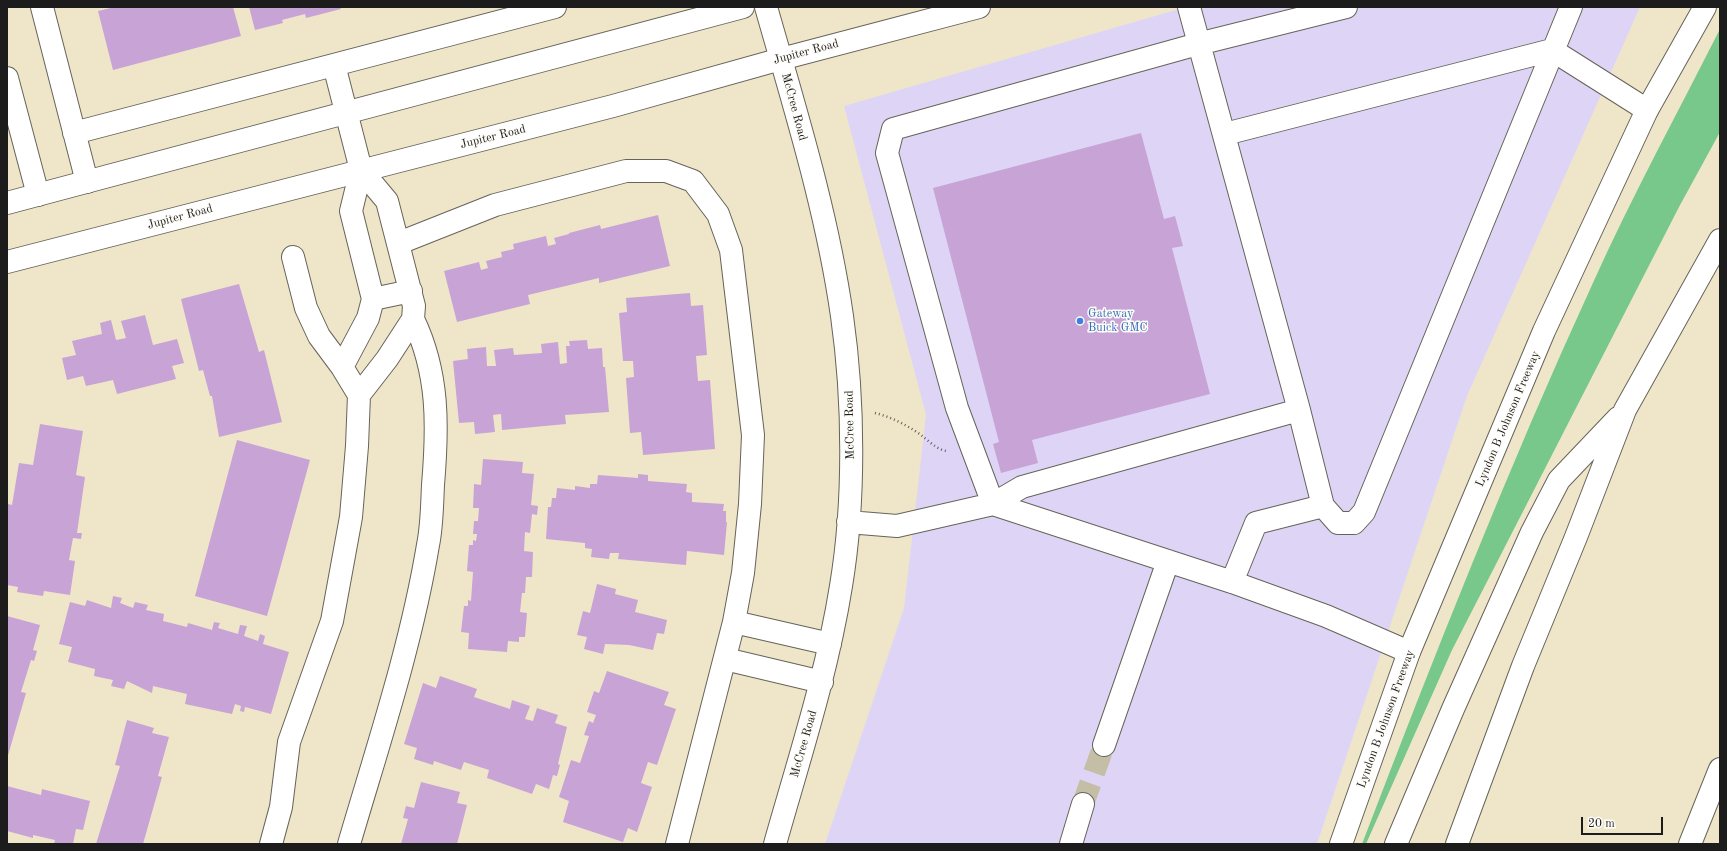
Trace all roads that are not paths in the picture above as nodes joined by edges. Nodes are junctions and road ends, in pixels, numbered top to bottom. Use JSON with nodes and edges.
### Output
{"nodes":[{"id":1,"x":42,"y":7,"type":"edge"},
{"id":2,"x":555,"y":7,"type":"edge"},
{"id":3,"x":743,"y":7,"type":"edge"},
{"id":4,"x":766,"y":7,"type":"edge"},
{"id":5,"x":979,"y":7,"type":"edge"},
{"id":6,"x":1189,"y":7,"type":"edge"},
{"id":7,"x":1346,"y":7,"type":"edge"},
{"id":8,"x":1571,"y":7,"type":"edge"},
{"id":9,"x":1705,"y":7,"type":"edge"},
{"id":10,"x":1198,"y":44,"type":"junction"},
{"id":11,"x":1552,"y":50,"type":"junction"},
{"id":12,"x":781,"y":59,"type":"junction"},
{"id":13,"x":334,"y":65,"type":"junction"},
{"id":14,"x":7,"y":78,"type":"edge"},
{"id":15,"x":1647,"y":110,"type":"junction"},
{"id":16,"x":347,"y":112,"type":"junction"},
{"id":17,"x":74,"y":133,"type":"junction"},
{"id":18,"x":1225,"y":134,"type":"junction"},
{"id":19,"x":361,"y":170,"type":"junction"},
{"id":20,"x":87,"y":182,"type":"junction"},
{"id":21,"x":38,"y":195,"type":"junction"},
{"id":22,"x":7,"y":203,"type":"edge"},
{"id":23,"x":1720,"y":240,"type":"edge"},
{"id":24,"x":399,"y":243,"type":"junction"},
{"id":25,"x":293,"y":256,"type":"dead end"},
{"id":26,"x":7,"y":262,"type":"edge"},
{"id":27,"x":411,"y":291,"type":"junction"},
{"id":28,"x":373,"y":299,"type":"junction"},
{"id":29,"x":413,"y":319,"type":"junction"},
{"id":30,"x":342,"y":367,"type":"junction"},
{"id":31,"x":359,"y":395,"type":"junction"},
{"id":32,"x":1298,"y":410,"type":"junction"},
{"id":33,"x":1625,"y":410,"type":"junction"},
{"id":34,"x":993,"y":504,"type":"junction"},
{"id":35,"x":1323,"y":506,"type":"junction"},
{"id":36,"x":848,"y":522,"type":"junction"},
{"id":37,"x":1168,"y":561,"type":"junction"},
{"id":38,"x":1232,"y":582,"type":"junction"},
{"id":39,"x":734,"y":622,"type":"junction"},
{"id":40,"x":830,"y":644,"type":"junction"},
{"id":41,"x":1409,"y":652,"type":"junction"},
{"id":42,"x":725,"y":659,"type":"junction"},
{"id":43,"x":822,"y":682,"type":"junction"},
{"id":44,"x":1104,"y":745,"type":"tunnel mouth"},
{"id":45,"x":1720,"y":769,"type":"edge"},
{"id":46,"x":1083,"y":804,"type":"tunnel mouth"},
{"id":47,"x":271,"y":844,"type":"edge"},
{"id":48,"x":349,"y":844,"type":"edge"},
{"id":49,"x":677,"y":844,"type":"edge"},
{"id":50,"x":775,"y":844,"type":"edge"},
{"id":51,"x":1071,"y":844,"type":"edge"},
{"id":52,"x":1341,"y":844,"type":"edge"},
{"id":53,"x":1396,"y":844,"type":"edge"},
{"id":54,"x":1457,"y":844,"type":"edge"},
{"id":55,"x":1690,"y":844,"type":"edge"}],
"edges":[{"from":1,"to":17,"type":"main road"},
{"from":2,"to":13,"type":"main road"},
{"from":3,"to":16,"type":"main road"},
{"from":4,"to":12,"type":"main road","name":"McCree Road"},
{"from":5,"to":12,"type":"main road","name":"Jupiter Road"},
{"from":6,"to":10,"type":"main road"},
{"from":7,"to":10,"type":"main road"},
{"from":8,"to":11,"type":"main road"},
{"from":9,"to":15,"type":"main road","name":"Lyndon B Johnson Freeway"},
{"from":10,"to":18,"type":"main road"},
{"from":10,"to":34,"type":"main road"},
{"from":11,"to":15,"type":"main road"},
{"from":11,"to":18,"type":"main road"},
{"from":11,"to":35,"type":"main road"},
{"from":12,"to":19,"type":"main road","name":"Jupiter Road"},
{"from":12,"to":36,"type":"main road","name":"McCree Road"},
{"from":13,"to":16,"type":"main road"},
{"from":13,"to":17,"type":"main road"},
{"from":14,"to":21,"type":"main road"},
{"from":15,"to":41,"type":"main road","name":"Lyndon B Johnson Freeway"},
{"from":16,"to":19,"type":"main road"},
{"from":16,"to":20,"type":"main road"},
{"from":17,"to":20,"type":"main road"},
{"from":18,"to":32,"type":"main road"},
{"from":19,"to":24,"type":"main road"},
{"from":19,"to":26,"type":"main road","name":"Jupiter Road"},
{"from":19,"to":28,"type":"main road"},
{"from":20,"to":21,"type":"main road"},
{"from":21,"to":22,"type":"main road"},
{"from":23,"to":33,"type":"main road"},
{"from":24,"to":27,"type":"main road"},
{"from":24,"to":39,"type":"main road"},
{"from":25,"to":30,"type":"main road"},
{"from":27,"to":28,"type":"main road"},
{"from":27,"to":29,"type":"main road"},
{"from":28,"to":30,"type":"main road"},
{"from":29,"to":31,"type":"main road"},
{"from":29,"to":48,"type":"main road"},
{"from":30,"to":31,"type":"main road"},
{"from":31,"to":47,"type":"main road"},
{"from":32,"to":34,"type":"main road"},
{"from":32,"to":35,"type":"main road"},
{"from":33,"to":53,"type":"main road"},
{"from":33,"to":54,"type":"main road"},
{"from":34,"to":36,"type":"main road"},
{"from":34,"to":37,"type":"main road"},
{"from":35,"to":38,"type":"main road"},
{"from":36,"to":40,"type":"main road","name":"McCree Road"},
{"from":37,"to":38,"type":"main road"},
{"from":37,"to":44,"type":"main road"},
{"from":38,"to":41,"type":"main road"},
{"from":39,"to":40,"type":"main road"},
{"from":39,"to":42,"type":"main road"},
{"from":40,"to":43,"type":"main road","name":"McCree Road"},
{"from":41,"to":52,"type":"main road","name":"Lyndon B Johnson Freeway"},
{"from":42,"to":43,"type":"main road"},
{"from":42,"to":49,"type":"main road"},
{"from":43,"to":50,"type":"main road","name":"McCree Road"},
{"from":45,"to":55,"type":"main road"},
{"from":46,"to":51,"type":"main road"}]}
